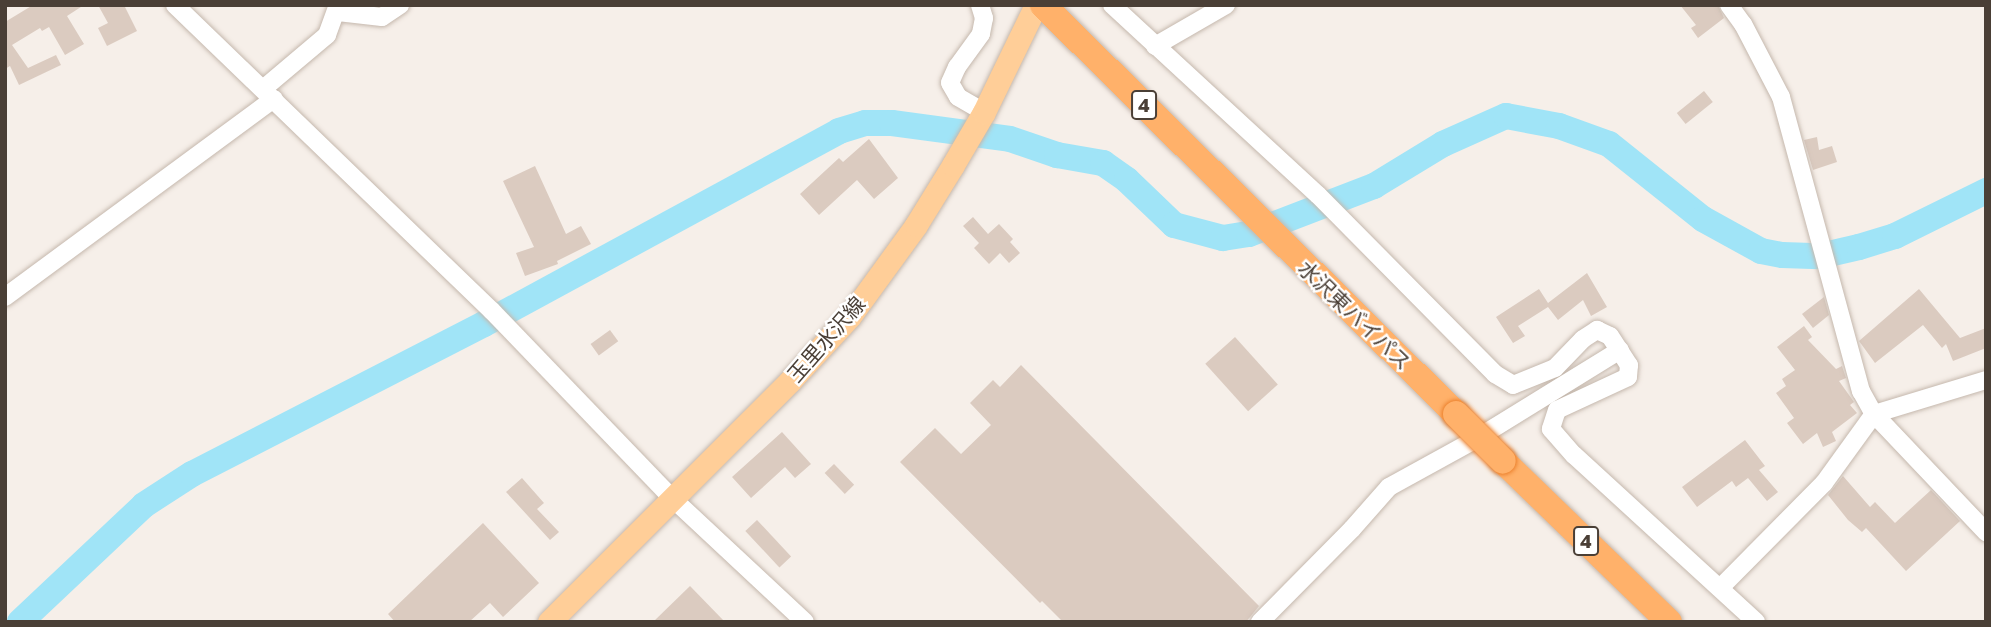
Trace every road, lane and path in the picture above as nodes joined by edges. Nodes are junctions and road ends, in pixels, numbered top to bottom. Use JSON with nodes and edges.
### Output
{"nodes":[{"id":1,"x":175,"y":5,"type":"edge"},
{"id":2,"x":400,"y":5,"type":"edge"},
{"id":3,"x":980,"y":5,"type":"edge"},
{"id":4,"x":1037,"y":5,"type":"edge"},
{"id":5,"x":1042,"y":5,"type":"edge"},
{"id":6,"x":1112,"y":5,"type":"edge"},
{"id":7,"x":1226,"y":5,"type":"edge"},
{"id":8,"x":1729,"y":5,"type":"edge"},
{"id":9,"x":338,"y":8,"type":"edge"},
{"id":10,"x":1155,"y":46,"type":"junction"},
{"id":11,"x":268,"y":94,"type":"junction"},
{"id":12,"x":984,"y":112,"type":"junction"},
{"id":13,"x":5,"y":297,"type":"edge"},
{"id":14,"x":1620,"y":350,"type":"junction"},
{"id":15,"x":1986,"y":380,"type":"edge"},
{"id":16,"x":1874,"y":414,"type":"junction"},
{"id":17,"x":671,"y":497,"type":"junction"},
{"id":18,"x":1986,"y":532,"type":"edge"},
{"id":19,"x":1720,"y":588,"type":"junction"},
{"id":20,"x":549,"y":622,"type":"edge"},
{"id":21,"x":805,"y":622,"type":"edge"},
{"id":22,"x":1260,"y":622,"type":"edge"},
{"id":23,"x":1669,"y":622,"type":"edge"},
{"id":24,"x":1756,"y":622,"type":"edge"}],
"edges":[{"from":1,"to":11,"type":"street"},
{"from":2,"to":9,"type":"street"},
{"from":3,"to":12,"type":"street"},
{"from":4,"to":12,"type":"main road","name":"玉里水沢線"},
{"from":5,"to":23,"type":"highway","name":"水沢東バイパス","number":"4","bridge":true},
{"from":6,"to":10,"type":"street"},
{"from":7,"to":10,"type":"street"},
{"from":8,"to":16,"type":"street"},
{"from":9,"to":11,"type":"street"},
{"from":10,"to":14,"type":"street"},
{"from":11,"to":13,"type":"street"},
{"from":11,"to":17,"type":"street"},
{"from":12,"to":17,"type":"main road","name":"玉里水沢線"},
{"from":14,"to":19,"type":"street"},
{"from":14,"to":22,"type":"street"},
{"from":15,"to":16,"type":"street"},
{"from":16,"to":18,"type":"street"},
{"from":16,"to":19,"type":"street"},
{"from":17,"to":20,"type":"main road","name":"玉里水沢線"},
{"from":17,"to":21,"type":"street"},
{"from":19,"to":24,"type":"street"}]}
